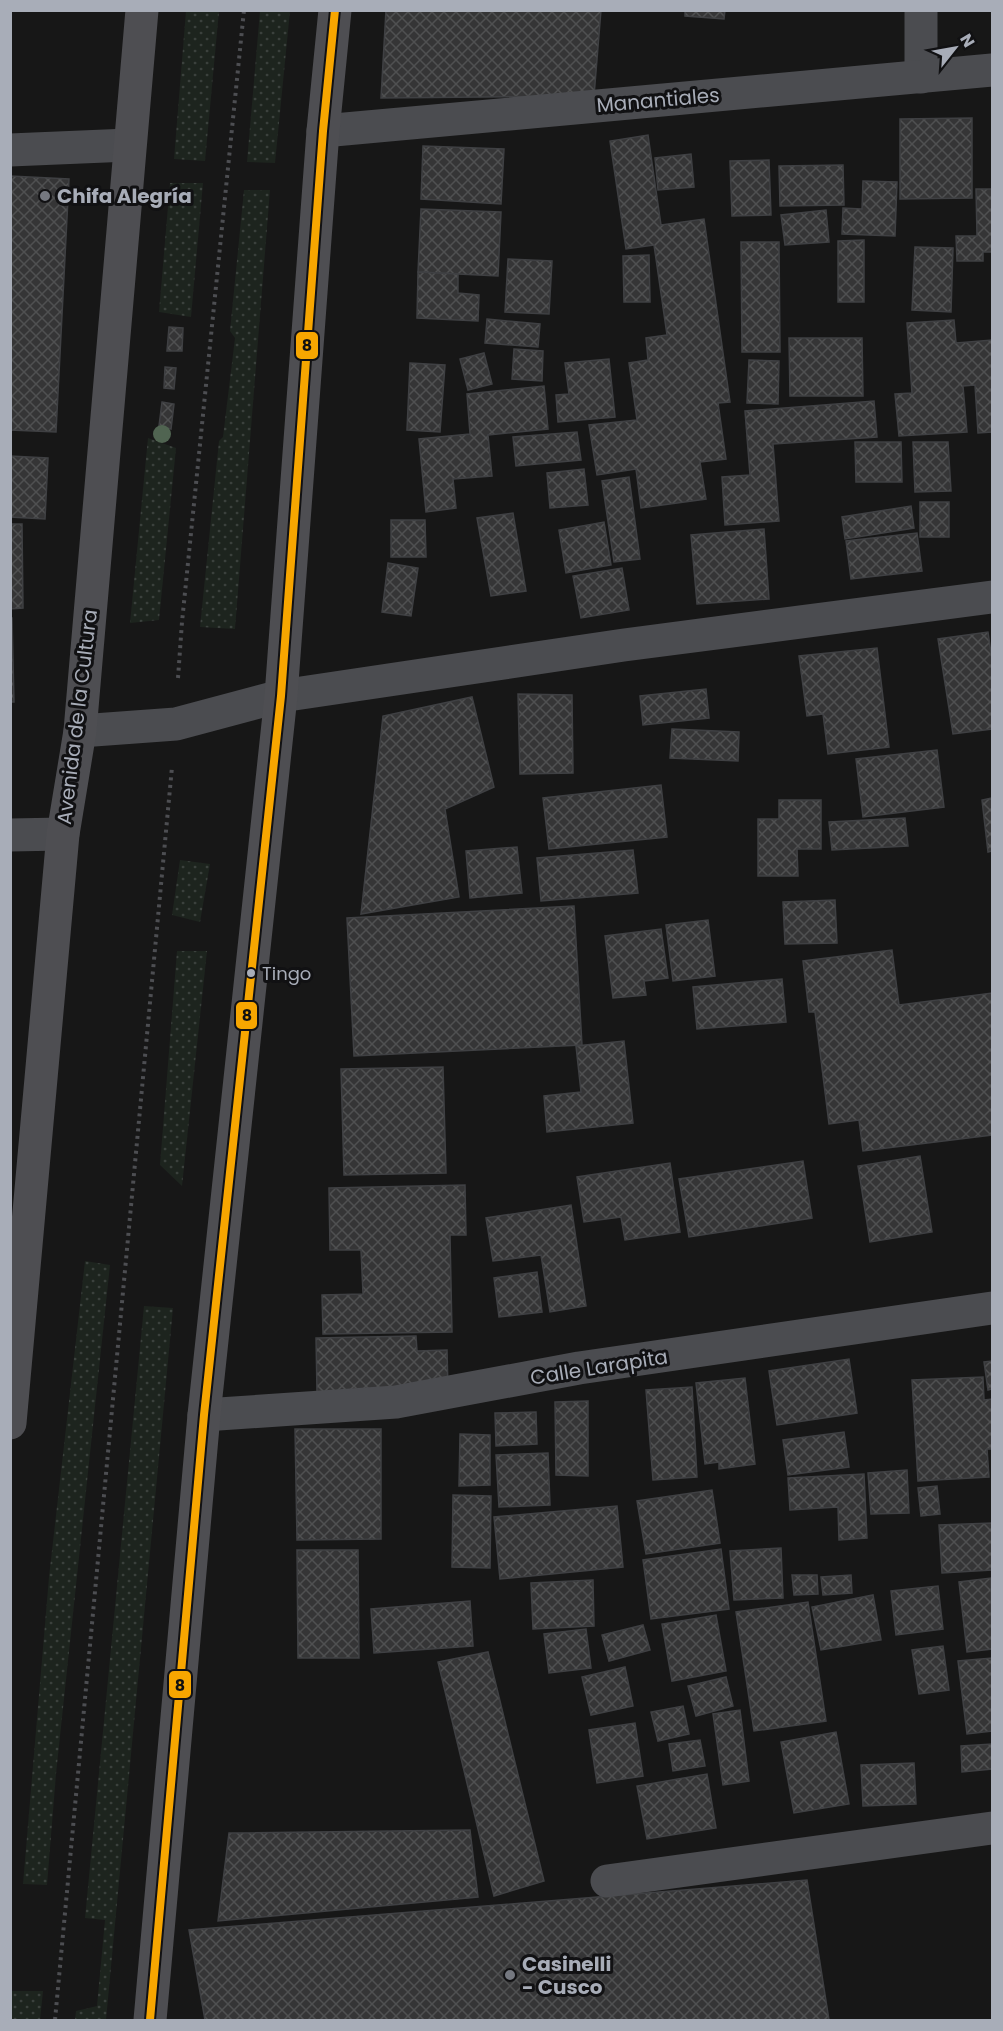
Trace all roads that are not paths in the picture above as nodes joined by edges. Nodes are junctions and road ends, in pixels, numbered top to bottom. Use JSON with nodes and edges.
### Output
{"nodes":[{"id":1,"x":142,"y":10,"type":"edge"},
{"id":2,"x":335,"y":10,"type":"edge"},
{"id":3,"x":921,"y":10,"type":"edge"},
{"id":4,"x":993,"y":70,"type":"edge"},
{"id":5,"x":921,"y":77,"type":"junction"},
{"id":6,"x":323,"y":131,"type":"junction"},
{"id":7,"x":129,"y":145,"type":"junction"},
{"id":8,"x":10,"y":150,"type":"edge"},
{"id":9,"x":993,"y":597,"type":"edge"},
{"id":10,"x":281,"y":696,"type":"junction"},
{"id":11,"x":80,"y":731,"type":"junction"},
{"id":12,"x":63,"y":834,"type":"junction"},
{"id":13,"x":10,"y":835,"type":"edge"},
{"id":14,"x":993,"y":1308,"type":"edge"},
{"id":15,"x":204,"y":1415,"type":"junction"},
{"id":16,"x":10,"y":1423,"type":"edge"},
{"id":17,"x":993,"y":1828,"type":"edge"},
{"id":18,"x":607,"y":1881,"type":"dead end"},
{"id":19,"x":150,"y":2020,"type":"edge"}],
"edges":[{"from":1,"to":7,"type":"highway","name":"Avenida de la Cultura"},
{"from":2,"to":6,"type":"highway"},
{"from":3,"to":5,"type":"street"},
{"from":4,"to":5,"type":"street","name":"Manantiales"},
{"from":5,"to":6,"type":"street","name":"Manantiales"},
{"from":6,"to":10,"type":"highway"},
{"from":7,"to":8,"type":"street"},
{"from":7,"to":11,"type":"highway","name":"Avenida de la Cultura"},
{"from":9,"to":10,"type":"street"},
{"from":10,"to":11,"type":"street"},
{"from":10,"to":15,"type":"highway"},
{"from":11,"to":12,"type":"highway","name":"Avenida de la Cultura"},
{"from":12,"to":13,"type":"street"},
{"from":12,"to":16,"type":"highway","name":"Avenida de la Cultura"},
{"from":14,"to":15,"type":"street","name":"Calle Larapita"},
{"from":15,"to":19,"type":"highway"},
{"from":17,"to":18,"type":"street"}]}
